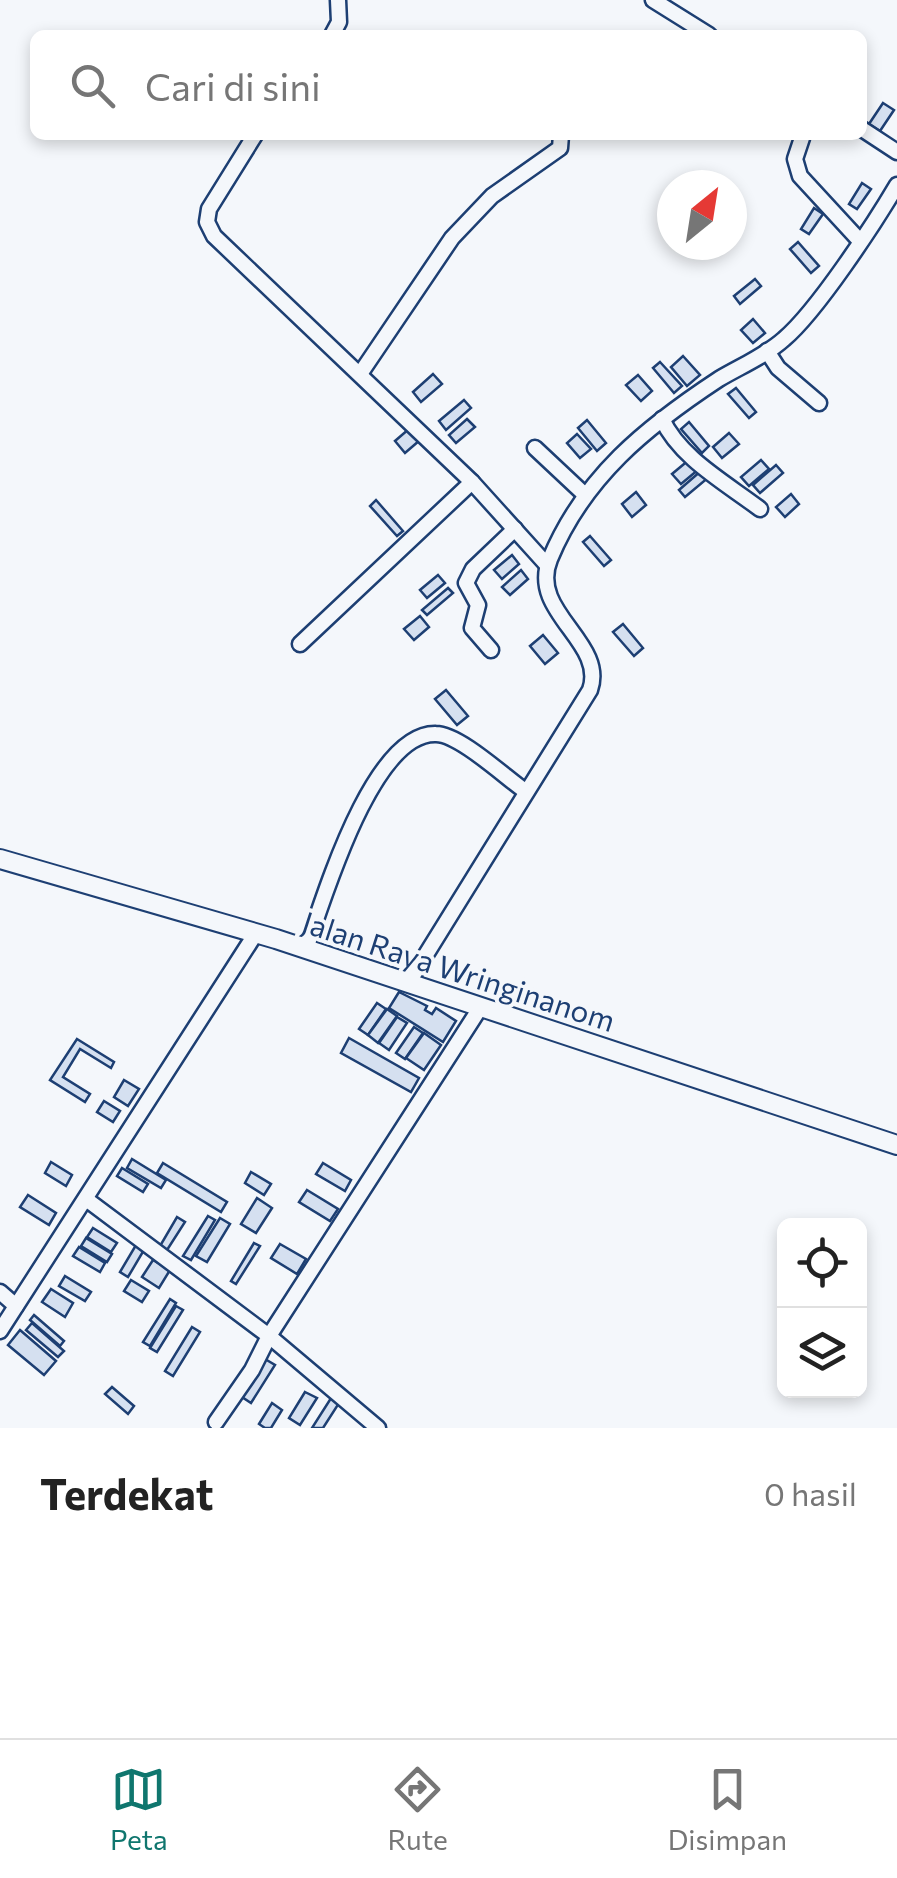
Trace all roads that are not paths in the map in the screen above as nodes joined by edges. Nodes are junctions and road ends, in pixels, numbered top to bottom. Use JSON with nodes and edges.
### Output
{"nodes":[{"id":1,"x":338,"y":0,"type":"edge"},
{"id":2,"x":653,"y":0,"type":"edge"},
{"id":3,"x":336,"y":30,"type":"edge"},
{"id":4,"x":701,"y":30,"type":"edge"},
{"id":5,"x":867,"y":132,"type":"edge"},
{"id":6,"x":252,"y":140,"type":"edge"},
{"id":7,"x":561,"y":140,"type":"edge"},
{"id":8,"x":801,"y":140,"type":"edge"},
{"id":9,"x":897,"y":152,"type":"edge"},
{"id":10,"x":897,"y":185,"type":"edge"},
{"id":11,"x":859,"y":240,"type":"junction"},
{"id":12,"x":768,"y":351,"type":"junction"},
{"id":13,"x":360,"y":374,"type":"junction"},
{"id":14,"x":820,"y":403,"type":"dead end"},
{"id":15,"x":662,"y":418,"type":"junction"},
{"id":16,"x":534,"y":448,"type":"dead end"},
{"id":17,"x":472,"y":482,"type":"junction"},
{"id":18,"x":583,"y":493,"type":"junction"},
{"id":19,"x":760,"y":508,"type":"dead end"},
{"id":20,"x":515,"y":529,"type":"junction"},
{"id":21,"x":547,"y":564,"type":"junction"},
{"id":22,"x":300,"y":644,"type":"dead end"},
{"id":23,"x":491,"y":650,"type":"dead end"},
{"id":24,"x":525,"y":792,"type":"junction"},
{"id":25,"x":0,"y":859,"type":"edge"},
{"id":26,"x":256,"y":933,"type":"junction"},
{"id":27,"x":306,"y":949,"type":"junction"},
{"id":28,"x":409,"y":982,"type":"junction"},
{"id":29,"x":480,"y":1008,"type":"junction"},
{"id":30,"x":897,"y":1145,"type":"edge"},
{"id":31,"x":86,"y":1199,"type":"junction"},
{"id":32,"x":0,"y":1292,"type":"edge"},
{"id":33,"x":16,"y":1306,"type":"junction"},
{"id":34,"x":0,"y":1331,"type":"edge"},
{"id":35,"x":269,"y":1336,"type":"junction"},
{"id":36,"x":216,"y":1422,"type":"dead end"},
{"id":37,"x":378,"y":1428,"type":"edge"}],
"edges":[{"from":1,"to":3,"type":"street"},
{"from":2,"to":4,"type":"street"},
{"from":5,"to":9,"type":"street"},
{"from":6,"to":13,"type":"street"},
{"from":7,"to":13,"type":"street"},
{"from":8,"to":11,"type":"street"},
{"from":10,"to":11,"type":"street"},
{"from":11,"to":12,"type":"street"},
{"from":12,"to":14,"type":"street"},
{"from":12,"to":15,"type":"street"},
{"from":13,"to":17,"type":"street"},
{"from":15,"to":18,"type":"street"},
{"from":15,"to":19,"type":"street"},
{"from":16,"to":18,"type":"street"},
{"from":17,"to":20,"type":"street"},
{"from":17,"to":22,"type":"street"},
{"from":18,"to":21,"type":"street"},
{"from":20,"to":21,"type":"street"},
{"from":20,"to":23,"type":"street"},
{"from":21,"to":24,"type":"street"},
{"from":24,"to":27,"type":"street"},
{"from":24,"to":28,"type":"street"},
{"from":25,"to":26,"type":"main road","name":"Jalan Raya Wringinanom"},
{"from":26,"to":27,"type":"main road","name":"Jalan Raya Wringinanom"},
{"from":26,"to":31,"type":"street"},
{"from":27,"to":28,"type":"main road","name":"Jalan Raya Wringinanom"},
{"from":28,"to":29,"type":"main road","name":"Jalan Raya Wringinanom"},
{"from":29,"to":30,"type":"main road","name":"Jalan Raya Wringinanom"},
{"from":29,"to":35,"type":"street"},
{"from":31,"to":33,"type":"street"},
{"from":31,"to":35,"type":"street"},
{"from":32,"to":33,"type":"street"},
{"from":33,"to":34,"type":"street"},
{"from":35,"to":36,"type":"street"},
{"from":35,"to":37,"type":"street"}]}
